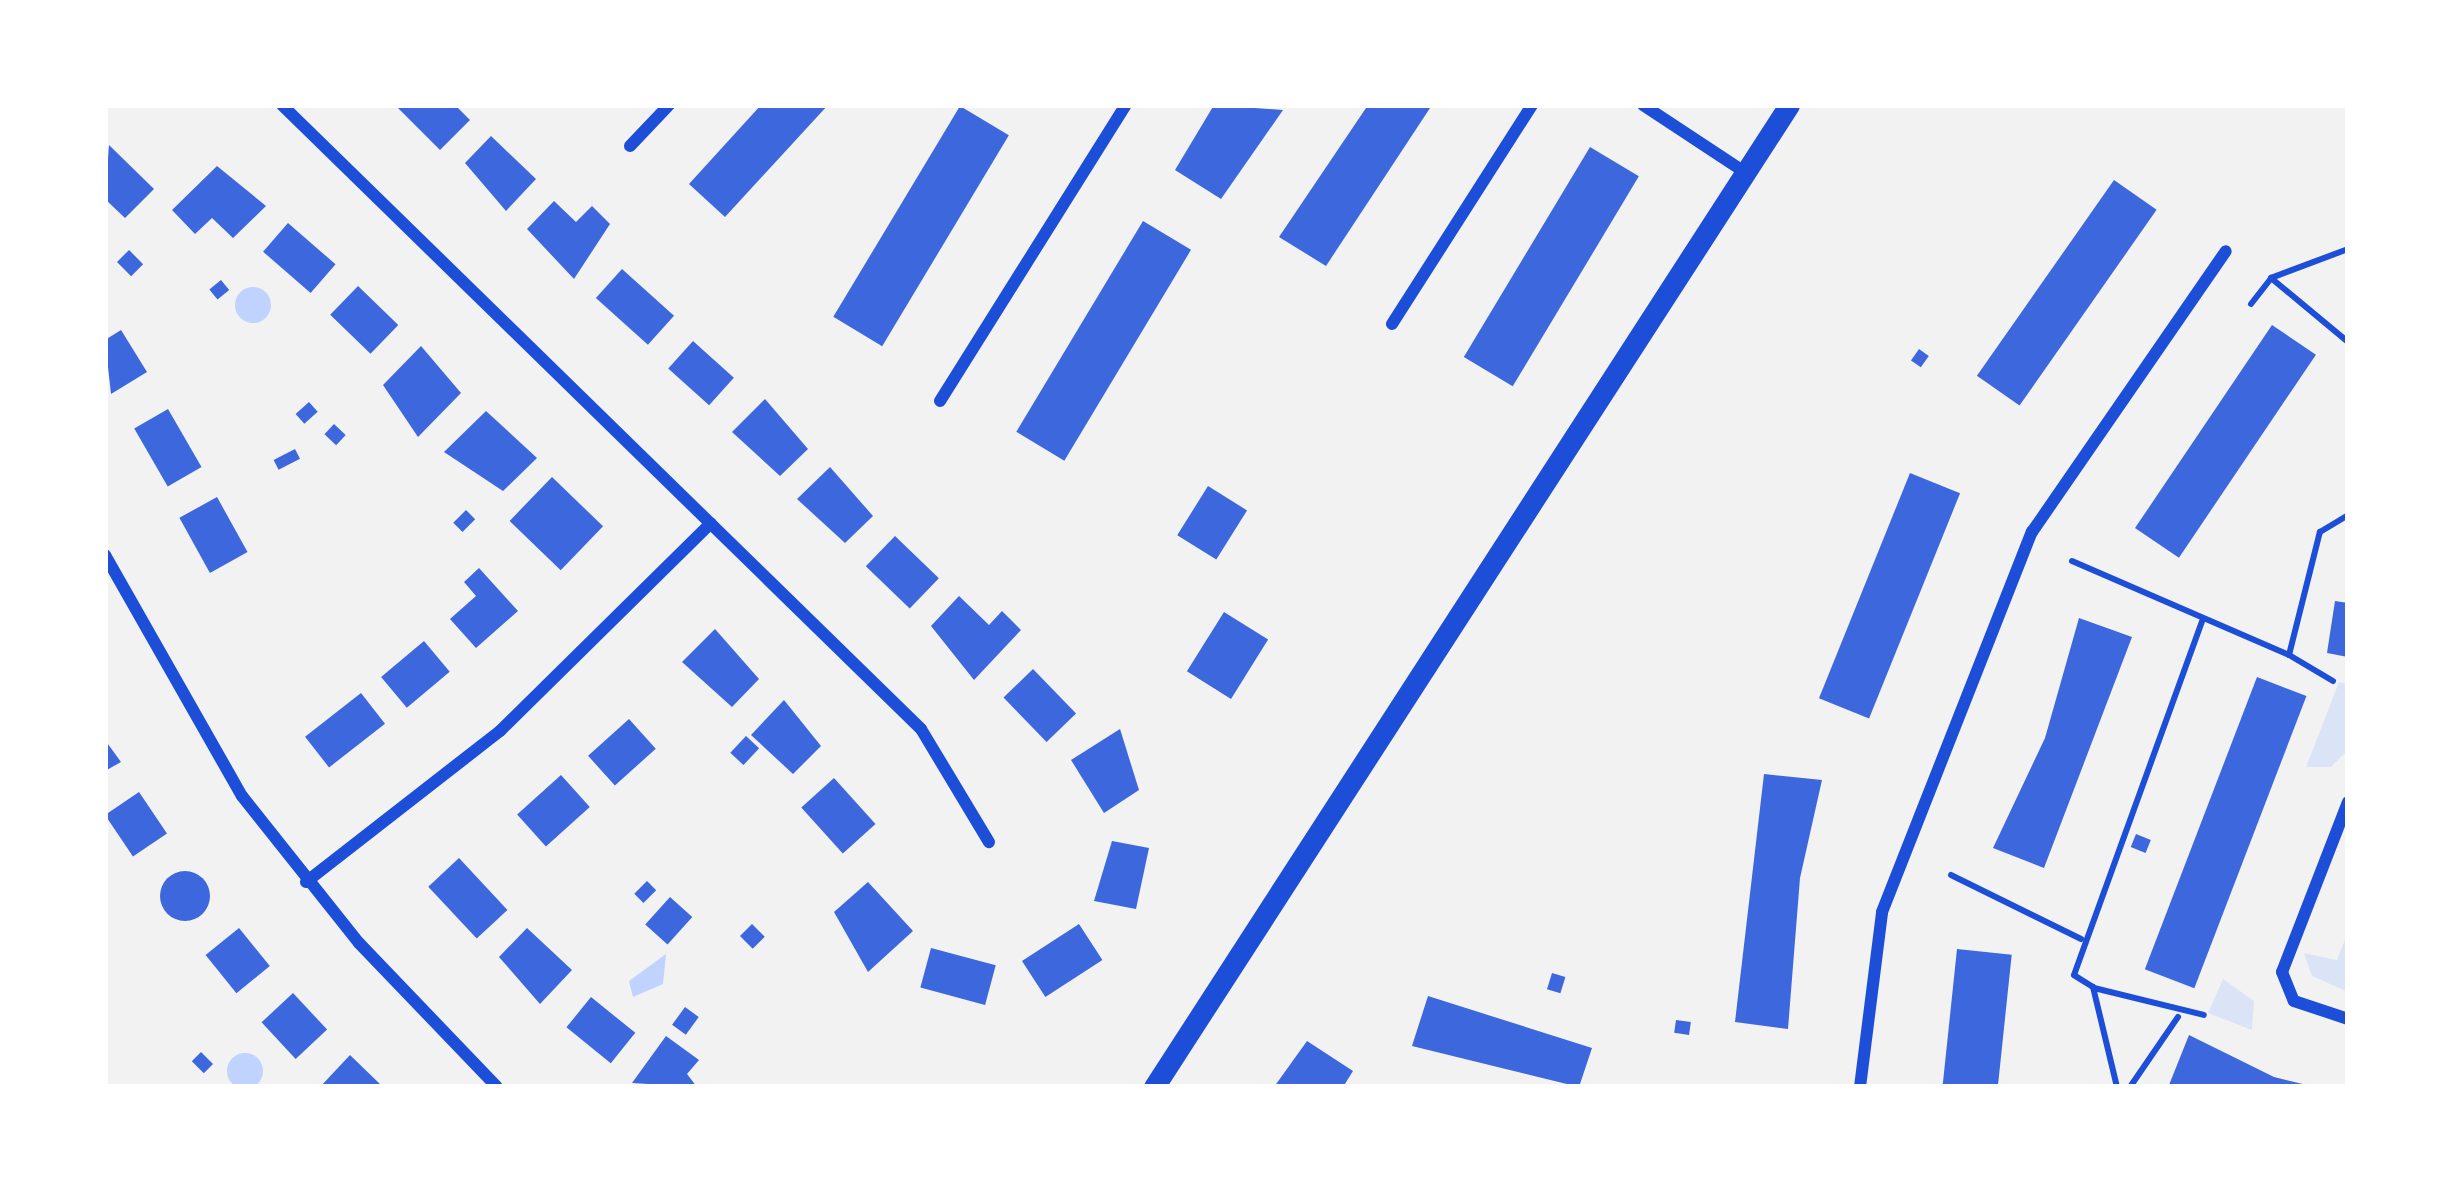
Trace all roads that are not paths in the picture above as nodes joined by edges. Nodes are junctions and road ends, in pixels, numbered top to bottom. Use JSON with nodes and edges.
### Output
{"nodes":[{"id":1,"x":282,"y":105,"type":"edge"},
{"id":2,"x":670,"y":105,"type":"edge"},
{"id":3,"x":1126,"y":105,"type":"edge"},
{"id":4,"x":1532,"y":105,"type":"edge"},
{"id":5,"x":1643,"y":105,"type":"edge"},
{"id":6,"x":1789,"y":105,"type":"edge"},
{"id":7,"x":630,"y":146,"type":"dead end"},
{"id":8,"x":1746,"y":172,"type":"junction"},
{"id":9,"x":2226,"y":251,"type":"dead end"},
{"id":10,"x":1392,"y":323,"type":"dead end"},
{"id":11,"x":940,"y":401,"type":"dead end"},
{"id":12,"x":711,"y":523,"type":"junction"},
{"id":13,"x":105,"y":555,"type":"edge"},
{"id":14,"x":2348,"y":802,"type":"edge"},
{"id":15,"x":989,"y":842,"type":"dead end"},
{"id":16,"x":307,"y":882,"type":"junction"},
{"id":17,"x":2348,"y":1019,"type":"edge"},
{"id":18,"x":497,"y":1087,"type":"edge"},
{"id":19,"x":1154,"y":1087,"type":"edge"},
{"id":20,"x":1860,"y":1087,"type":"edge"}],
"edges":[{"from":1,"to":12,"type":"street"},
{"from":2,"to":7,"type":"street"},
{"from":3,"to":11,"type":"street"},
{"from":4,"to":10,"type":"street"},
{"from":5,"to":8,"type":"street"},
{"from":6,"to":8,"type":"street"},
{"from":8,"to":19,"type":"street"},
{"from":9,"to":20,"type":"street"},
{"from":12,"to":15,"type":"street"},
{"from":12,"to":16,"type":"street"},
{"from":13,"to":16,"type":"street"},
{"from":14,"to":17,"type":"street"},
{"from":16,"to":18,"type":"street"}]}
